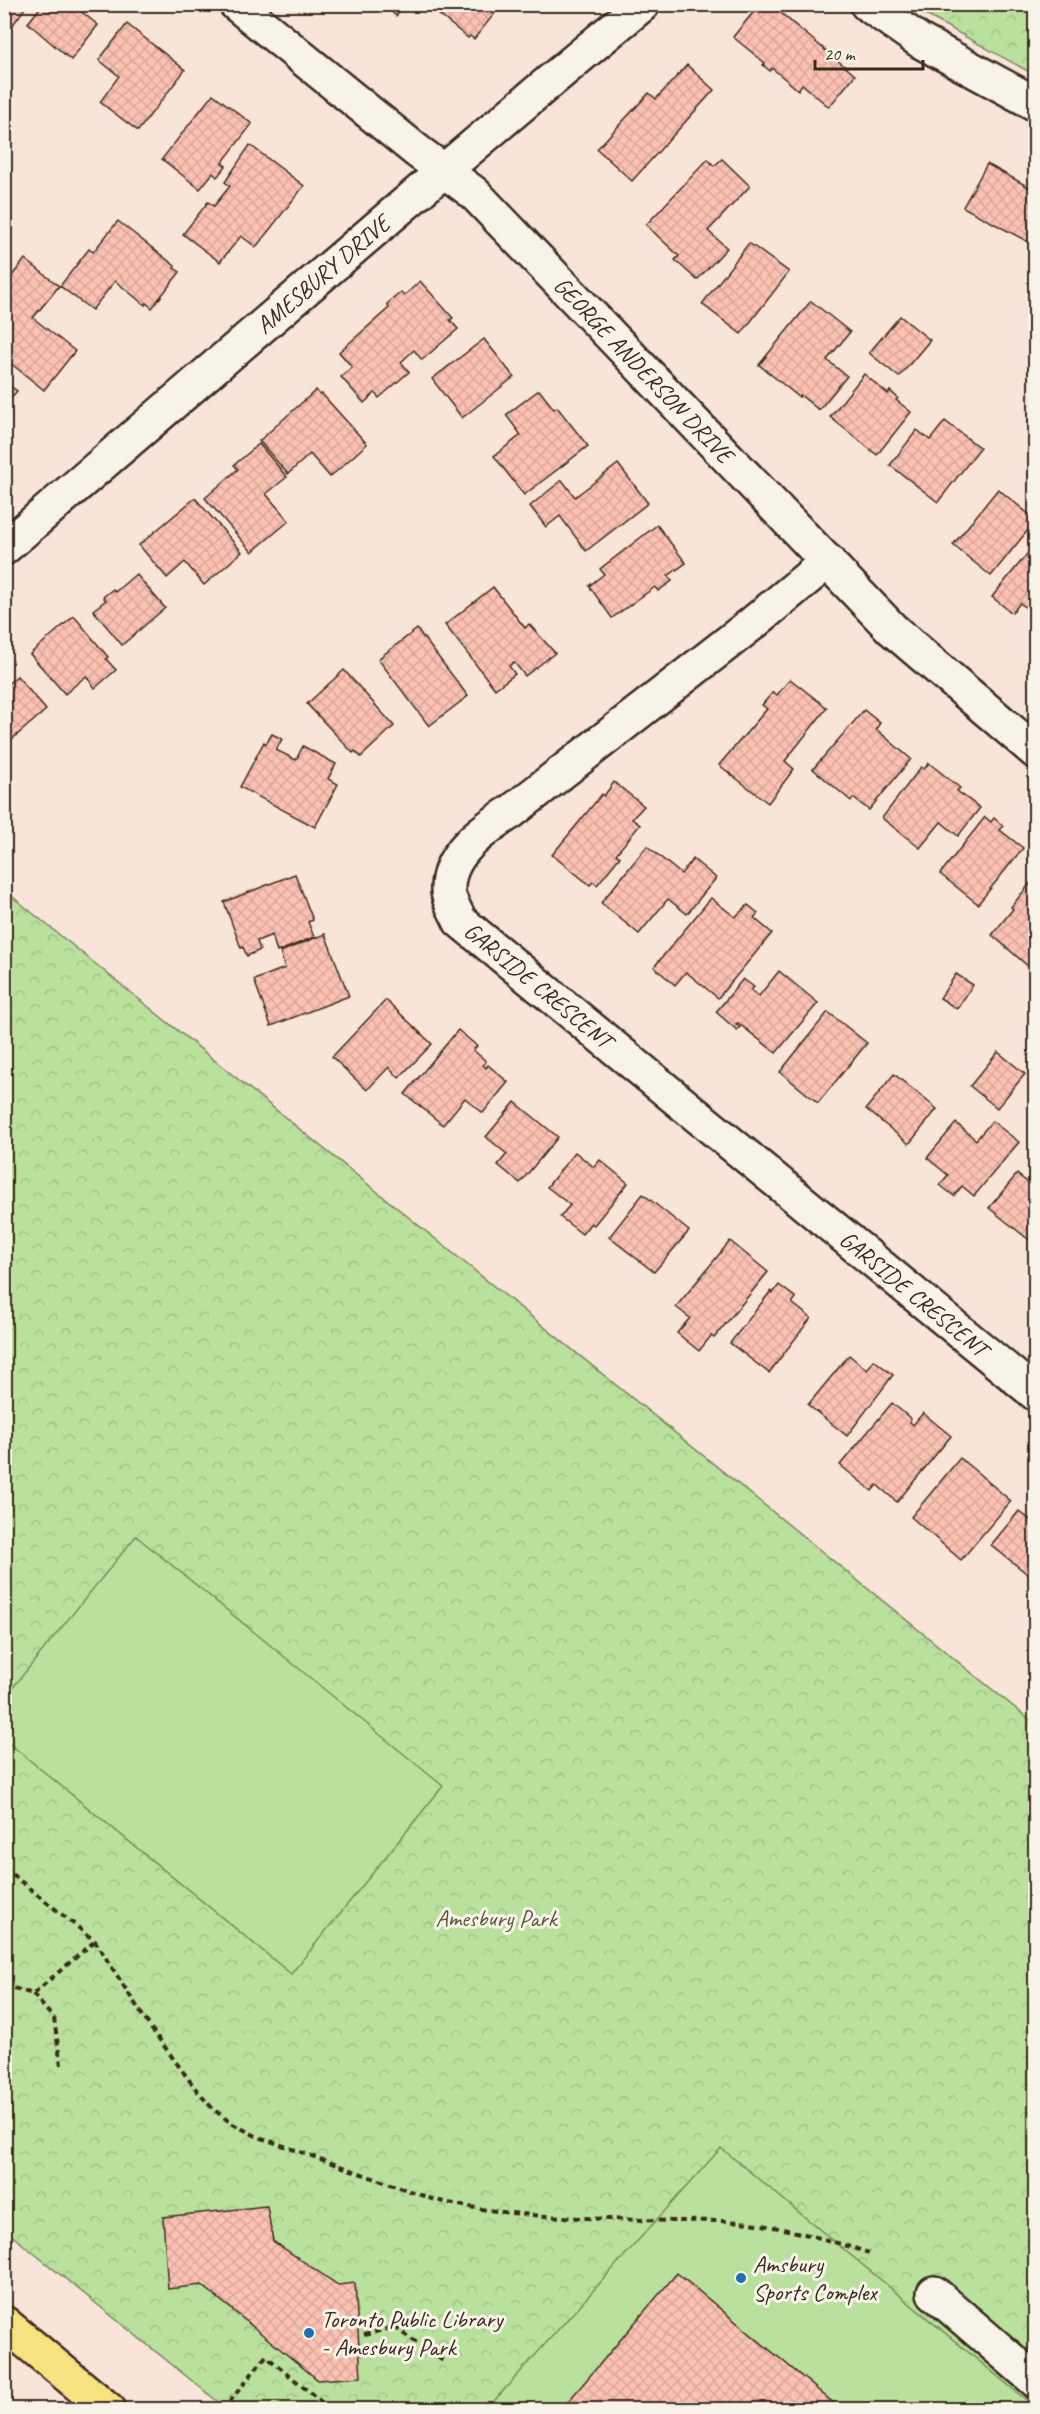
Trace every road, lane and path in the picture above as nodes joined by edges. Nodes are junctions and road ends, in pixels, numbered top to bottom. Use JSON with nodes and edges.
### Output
{"nodes":[{"id":1,"x":236,"y":4,"type":"edge"},
{"id":2,"x":643,"y":4,"type":"edge"},
{"id":3,"x":867,"y":4,"type":"edge"},
{"id":4,"x":1035,"y":104,"type":"edge"},
{"id":5,"x":444,"y":171,"type":"junction"},
{"id":6,"x":4,"y":548,"type":"edge"},
{"id":7,"x":828,"y":561,"type":"junction"},
{"id":8,"x":1035,"y":752,"type":"edge"},
{"id":9,"x":1035,"y":1394,"type":"edge"},
{"id":10,"x":4,"y":1868,"type":"edge"},
{"id":11,"x":95,"y":1941,"type":"junction"},
{"id":12,"x":4,"y":1985,"type":"edge"},
{"id":13,"x":33,"y":1994,"type":"junction"},
{"id":14,"x":61,"y":2065,"type":"dead end"},
{"id":15,"x":869,"y":2253,"type":"dead end"},
{"id":16,"x":934,"y":2293,"type":"dead end"},
{"id":17,"x":4,"y":2323,"type":"edge"},
{"id":18,"x":363,"y":2335,"type":"dead end"},
{"id":19,"x":443,"y":2361,"type":"dead end"},
{"id":20,"x":1035,"y":2381,"type":"edge"},
{"id":21,"x":109,"y":2409,"type":"edge"},
{"id":22,"x":222,"y":2409,"type":"edge"},
{"id":23,"x":331,"y":2409,"type":"edge"}],
"edges":[{"from":1,"to":5,"type":"street","name":"GEORGE ANDERSON DRIVE"},
{"from":2,"to":5,"type":"street","name":"AMESBURY DRIVE"},
{"from":3,"to":4,"type":"street"},
{"from":5,"to":6,"type":"street","name":"AMESBURY DRIVE"},
{"from":5,"to":7,"type":"street","name":"GEORGE ANDERSON DRIVE"},
{"from":7,"to":8,"type":"street","name":"GEORGE ANDERSON DRIVE"},
{"from":7,"to":9,"type":"street","name":"GARSIDE CRESCENT"},
{"from":10,"to":11,"type":"path"},
{"from":11,"to":13,"type":"path"},
{"from":11,"to":15,"type":"path"},
{"from":12,"to":13,"type":"path"},
{"from":13,"to":14,"type":"path"},
{"from":16,"to":20,"type":"street"},
{"from":17,"to":21,"type":"main road"},
{"from":18,"to":19,"type":"path"},
{"from":22,"to":23,"type":"path"}]}
